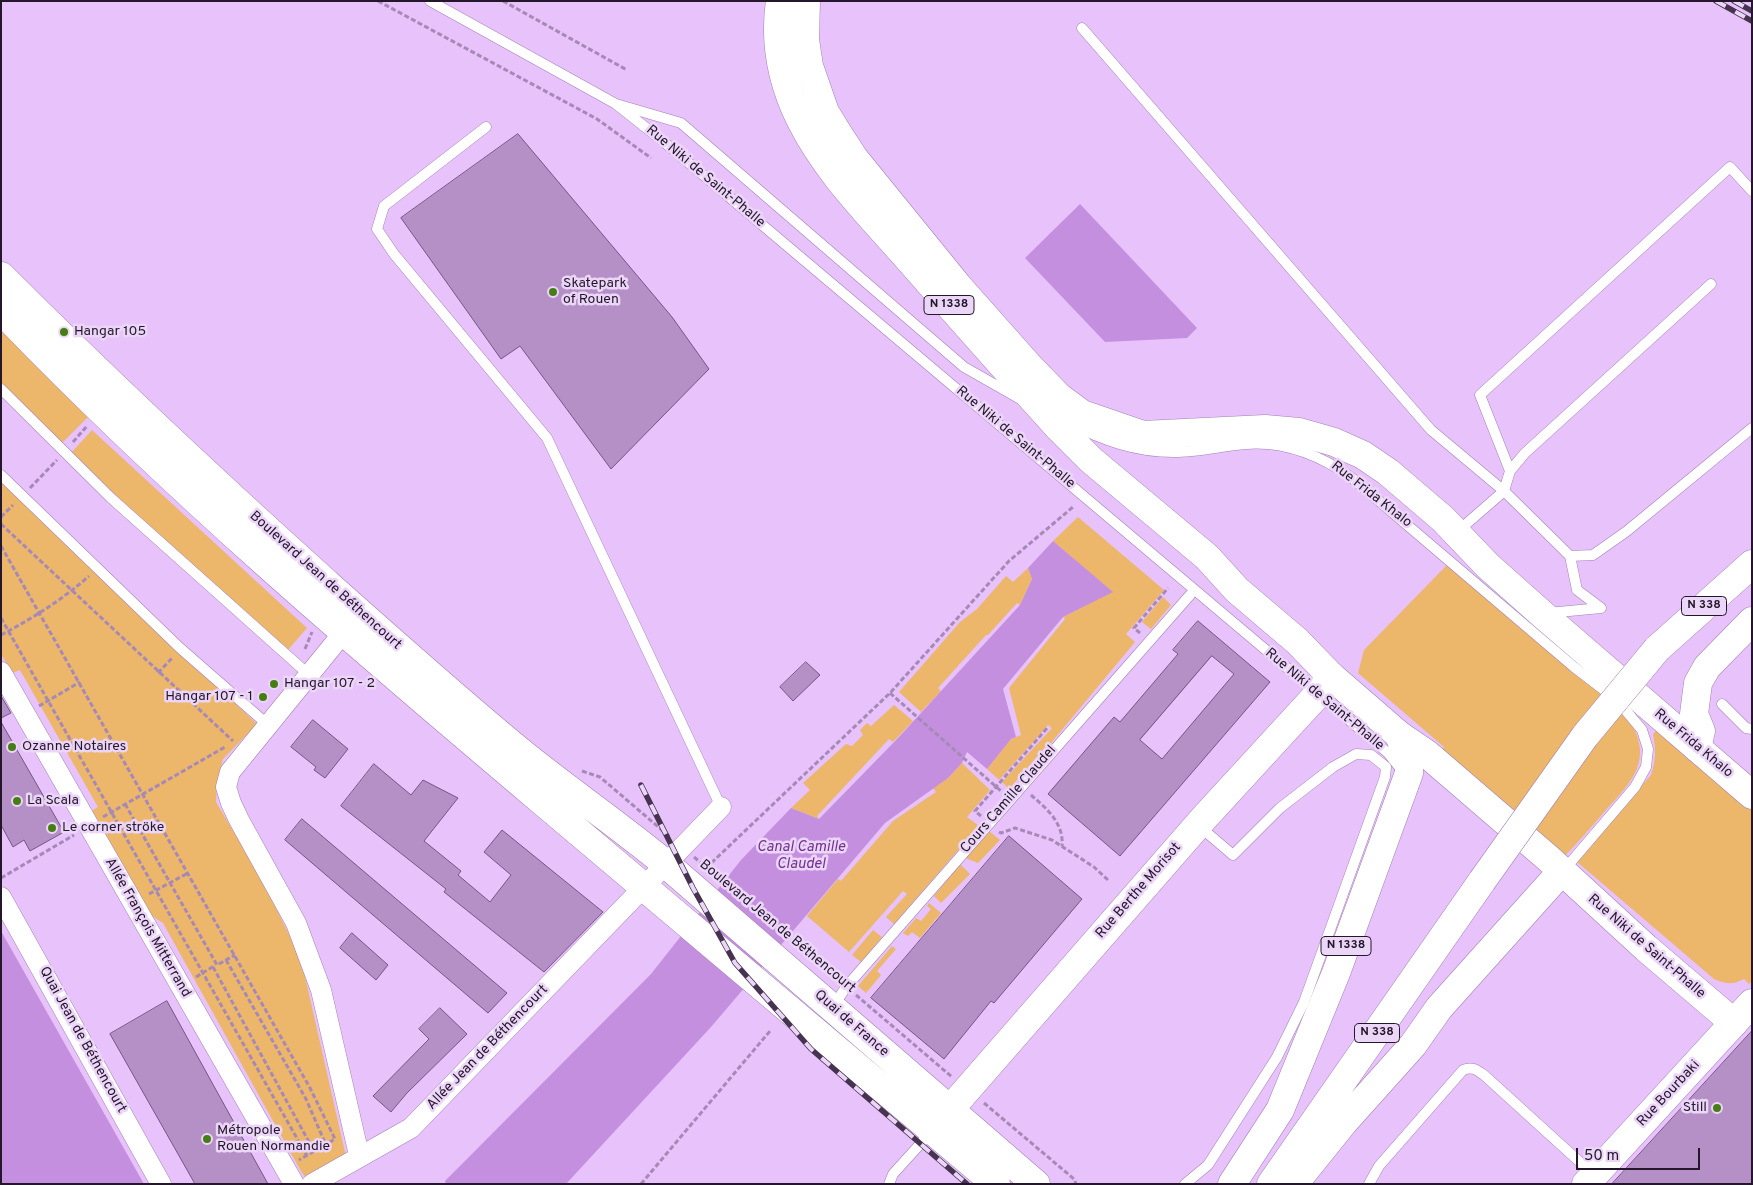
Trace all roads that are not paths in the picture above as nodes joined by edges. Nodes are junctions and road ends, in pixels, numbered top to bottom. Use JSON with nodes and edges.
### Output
{"nodes":[{"id":1,"x":430,"y":1,"type":"edge"},
{"id":2,"x":780,"y":1,"type":"edge"},
{"id":3,"x":806,"y":1,"type":"edge"},
{"id":4,"x":1082,"y":28,"type":"dead end"},
{"id":5,"x":616,"y":104,"type":"junction"},
{"id":6,"x":486,"y":127,"type":"dead end"},
{"id":7,"x":1752,"y":191,"type":"edge"},
{"id":8,"x":1,"y":276,"type":"edge"},
{"id":9,"x":1711,"y":284,"type":"dead end"},
{"id":10,"x":1,"y":310,"type":"edge"},
{"id":11,"x":1,"y":389,"type":"edge"},
{"id":12,"x":1044,"y":411,"type":"junction"},
{"id":13,"x":1752,"y":428,"type":"edge"},
{"id":14,"x":1510,"y":470,"type":"junction"},
{"id":15,"x":1,"y":475,"type":"edge"},
{"id":16,"x":1504,"y":491,"type":"junction"},
{"id":17,"x":1457,"y":532,"type":"junction"},
{"id":18,"x":1570,"y":556,"type":"junction"},
{"id":19,"x":1752,"y":564,"type":"edge"},
{"id":20,"x":1190,"y":595,"type":"dead end"},
{"id":21,"x":1542,"y":614,"type":"junction"},
{"id":22,"x":352,"y":621,"type":"junction"},
{"id":23,"x":1752,"y":621,"type":"edge"},
{"id":24,"x":1,"y":672,"type":"edge"},
{"id":25,"x":308,"y":674,"type":"junction"},
{"id":26,"x":1324,"y":685,"type":"junction"},
{"id":27,"x":1722,"y":704,"type":"dead end"},
{"id":28,"x":267,"y":724,"type":"junction"},
{"id":29,"x":1752,"y":729,"type":"edge"},
{"id":30,"x":1399,"y":735,"type":"junction"},
{"id":31,"x":1697,"y":748,"type":"junction"},
{"id":32,"x":1406,"y":780,"type":"junction"},
{"id":33,"x":1752,"y":794,"type":"edge"},
{"id":34,"x":721,"y":807,"type":"joint"},
{"id":35,"x":1198,"y":824,"type":"junction"},
{"id":36,"x":675,"y":856,"type":"junction"},
{"id":37,"x":1561,"y":872,"type":"junction"},
{"id":38,"x":645,"y":888,"type":"junction"},
{"id":39,"x":1,"y":897,"type":"edge"},
{"id":40,"x":839,"y":997,"type":"junction"},
{"id":41,"x":1752,"y":1003,"type":"edge"},
{"id":42,"x":1734,"y":1023,"type":"junction"},
{"id":43,"x":950,"y":1110,"type":"junction"},
{"id":44,"x":932,"y":1130,"type":"junction"},
{"id":45,"x":360,"y":1155,"type":"junction"},
{"id":46,"x":1590,"y":1179,"type":"edge"},
{"id":47,"x":162,"y":1184,"type":"edge"},
{"id":48,"x":294,"y":1184,"type":"edge"},
{"id":49,"x":312,"y":1184,"type":"edge"},
{"id":50,"x":888,"y":1184,"type":"edge"},
{"id":51,"x":996,"y":1184,"type":"edge"},
{"id":52,"x":1036,"y":1184,"type":"edge"},
{"id":53,"x":1185,"y":1184,"type":"edge"},
{"id":54,"x":1232,"y":1184,"type":"edge"},
{"id":55,"x":1271,"y":1184,"type":"edge"},
{"id":56,"x":1294,"y":1184,"type":"edge"},
{"id":57,"x":1369,"y":1184,"type":"edge"}],
"edges":[{"from":1,"to":5,"type":"lane","name":"Rue Niki de Saint-Phalle"},
{"from":2,"to":12,"type":"main road","number":"N 1338"},
{"from":3,"to":17,"type":"main road","name":"Rue Frida Khalo","number":"N 1338"},
{"from":4,"to":16,"type":"lane"},
{"from":5,"to":12,"type":"lane","name":"Rue Niki de Saint-Phalle"},
{"from":5,"to":26,"type":"lane","name":"Rue Niki de Saint-Phalle"},
{"from":6,"to":34,"type":"lane"},
{"from":7,"to":14,"type":"lane"},
{"from":8,"to":22,"type":"main road","name":"Boulevard Jean de Béthencourt"},
{"from":9,"to":14,"type":"lane"},
{"from":10,"to":22,"type":"main road","name":"Boulevard Jean de Béthencourt"},
{"from":11,"to":25,"type":"lane"},
{"from":12,"to":26,"type":"main road","number":"N 1338"},
{"from":12,"to":37,"type":"lane","name":"Rue Frida Khalo"},
{"from":13,"to":18,"type":"lane"},
{"from":14,"to":16,"type":"lane"},
{"from":15,"to":28,"type":"lane"},
{"from":16,"to":17,"type":"lane"},
{"from":16,"to":18,"type":"lane"},
{"from":17,"to":21,"type":"main road","name":"Rue Frida Khalo"},
{"from":18,"to":21,"type":"lane"},
{"from":19,"to":55,"type":"main road","number":"N 338","bridge":true},
{"from":20,"to":40,"type":"lane","name":"Cours Camille Claudel"},
{"from":21,"to":31,"type":"main road","name":"Rue Frida Khalo"},
{"from":22,"to":25,"type":"street"},
{"from":22,"to":36,"type":"main road","name":"Boulevard Jean de Béthencourt"},
{"from":22,"to":38,"type":"main road","name":"Boulevard Jean de Béthencourt"},
{"from":23,"to":31,"type":"main road"},
{"from":24,"to":48,"type":"street","name":"Allée François Mitterrand"},
{"from":25,"to":28,"type":"street"},
{"from":26,"to":30,"type":"main road","number":"N 1338"},
{"from":26,"to":32,"type":"lane","name":"Rue Niki de Saint-Phalle"},
{"from":26,"to":35,"type":"main road","name":"Rue Berthe Morisot"},
{"from":27,"to":29,"type":"lane"},
{"from":28,"to":45,"type":"street"},
{"from":30,"to":32,"type":"main road","number":"N 1338"},
{"from":30,"to":37,"type":"main road","name":"Rue Niki de Saint-Phalle"},
{"from":31,"to":33,"type":"main road","name":"Rue Frida Khalo"},
{"from":32,"to":54,"type":"main road","number":"N 1338"},
{"from":34,"to":36,"type":"street"},
{"from":35,"to":43,"type":"main road","name":"Rue Berthe Morisot"},
{"from":35,"to":53,"type":"lane"},
{"from":36,"to":38,"type":"street"},
{"from":36,"to":40,"type":"main road","name":"Quai de France"},
{"from":37,"to":42,"type":"main road","name":"Rue Niki de Saint-Phalle"},
{"from":37,"to":56,"type":"main road"},
{"from":38,"to":44,"type":"main road","name":"Quai de France"},
{"from":38,"to":45,"type":"street","name":"Allée Jean de Béthencourt"},
{"from":39,"to":47,"type":"street","name":"Quai Jean de Béthencourt"},
{"from":40,"to":43,"type":"main road","name":"Quai de France"},
{"from":41,"to":42,"type":"main road","name":"Rue Bourbaki"},
{"from":42,"to":46,"type":"main road","name":"Rue Bourbaki"},
{"from":43,"to":44,"type":"main road","name":"Rue Berthe Morisot"},
{"from":43,"to":52,"type":"main road","name":"Quai de France"},
{"from":44,"to":50,"type":"lane"},
{"from":44,"to":51,"type":"main road","name":"Quai de France"},
{"from":45,"to":49,"type":"street","name":"Allée Jean de Béthencourt"},
{"from":46,"to":57,"type":"lane"}]}
